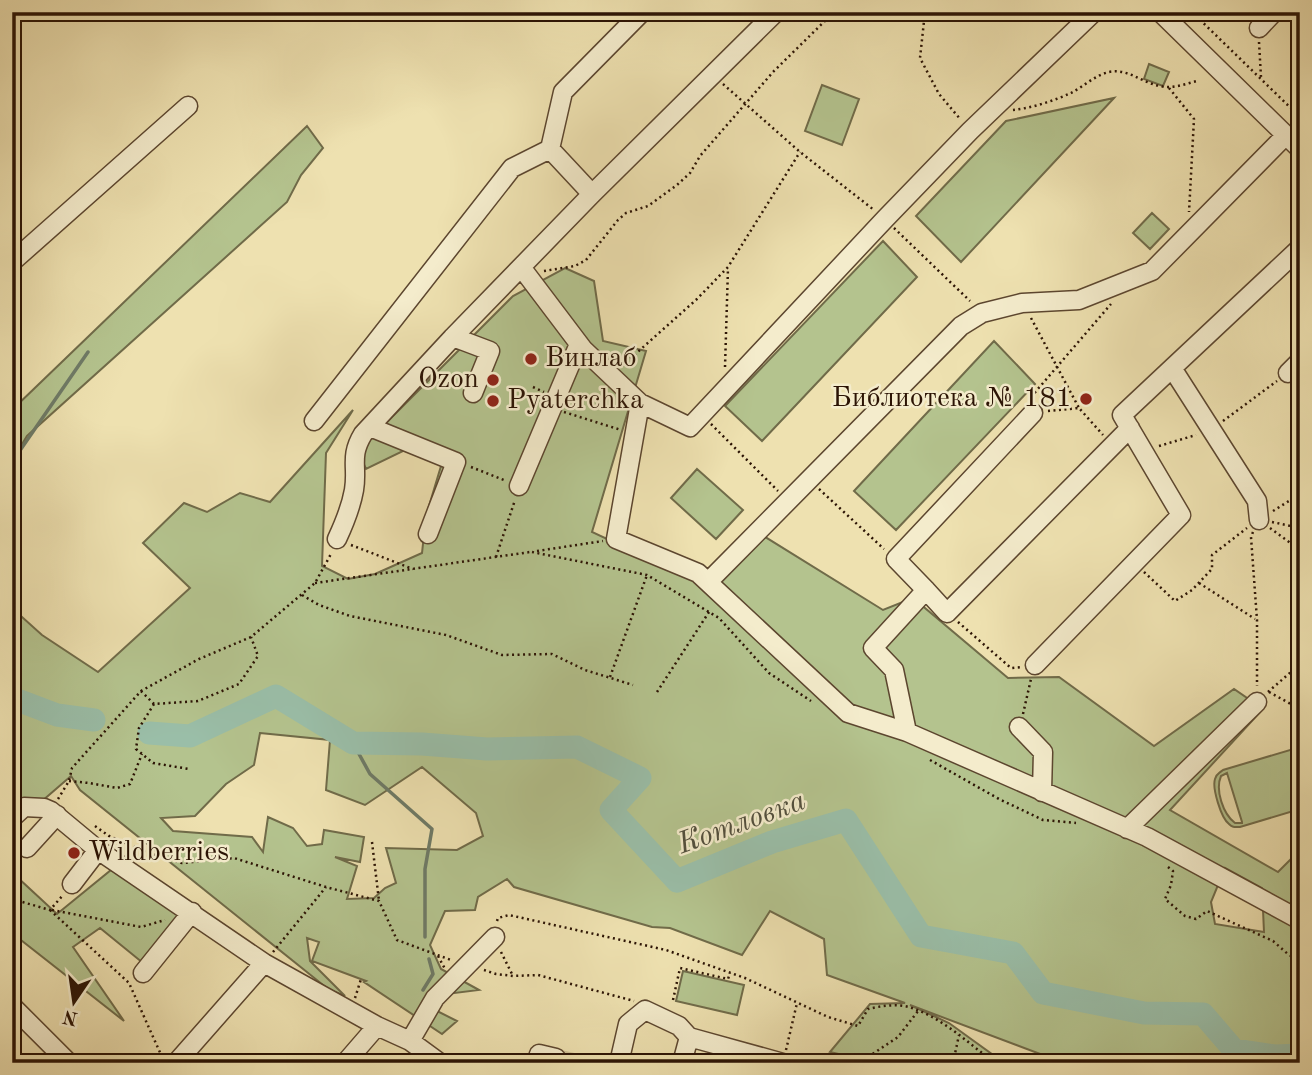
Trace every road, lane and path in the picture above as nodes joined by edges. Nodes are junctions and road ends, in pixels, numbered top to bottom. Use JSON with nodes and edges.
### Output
{"nodes":[{"id":1,"x":642,"y":12,"type":"edge"},
{"id":2,"x":776,"y":12,"type":"edge"},
{"id":3,"x":834,"y":12,"type":"edge"},
{"id":4,"x":985,"y":12,"type":"edge"},
{"id":5,"x":1094,"y":12,"type":"edge"},
{"id":6,"x":1160,"y":12,"type":"edge"},
{"id":7,"x":1192,"y":12,"type":"edge"},
{"id":8,"x":1274,"y":12,"type":"edge"},
{"id":9,"x":925,"y":13,"type":"edge"},
{"id":10,"x":1259,"y":28,"type":"joint"},
{"id":11,"x":713,"y":75,"type":"junction"},
{"id":12,"x":1261,"y":79,"type":"junction"},
{"id":13,"x":1197,"y":81,"type":"dead end"},
{"id":14,"x":1170,"y":88,"type":"junction"},
{"id":15,"x":746,"y":104,"type":"junction"},
{"id":16,"x":188,"y":106,"type":"dead end"},
{"id":17,"x":993,"y":107,"type":"junction"},
{"id":18,"x":1300,"y":117,"type":"edge"},
{"id":19,"x":970,"y":131,"type":"junction"},
{"id":20,"x":1286,"y":135,"type":"junction"},
{"id":21,"x":550,"y":149,"type":"junction"},
{"id":22,"x":1300,"y":149,"type":"edge"},
{"id":23,"x":800,"y":152,"type":"junction"},
{"id":24,"x":593,"y":194,"type":"junction"},
{"id":25,"x":885,"y":219,"type":"junction"},
{"id":26,"x":1189,"y":233,"type":"junction"},
{"id":27,"x":1300,"y":248,"type":"edge"},
{"id":28,"x":12,"y":262,"type":"edge"},
{"id":29,"x":728,"y":267,"type":"junction"},
{"id":30,"x":524,"y":272,"type":"junction"},
{"id":31,"x":1117,"y":297,"type":"dead end"},
{"id":32,"x":1023,"y":303,"type":"junction"},
{"id":33,"x":982,"y":313,"type":"junction"},
{"id":34,"x":453,"y":337,"type":"junction"},
{"id":35,"x":579,"y":345,"type":"junction"},
{"id":36,"x":1058,"y":367,"type":"junction"},
{"id":37,"x":1294,"y":367,"type":"edge"},
{"id":38,"x":1172,"y":368,"type":"junction"},
{"id":39,"x":611,"y":375,"type":"junction"},
{"id":40,"x":724,"y":391,"type":"junction"},
{"id":41,"x":473,"y":393,"type":"dead end"},
{"id":42,"x":640,"y":403,"type":"junction"},
{"id":43,"x":1079,"y":408,"type":"junction"},
{"id":44,"x":552,"y":409,"type":"junction"},
{"id":45,"x":1033,"y":413,"type":"junction"},
{"id":46,"x":701,"y":415,"type":"junction"},
{"id":47,"x":314,"y":421,"type":"dead end"},
{"id":48,"x":1130,"y":428,"type":"junction"},
{"id":49,"x":367,"y":430,"type":"junction"},
{"id":50,"x":1211,"y":430,"type":"junction"},
{"id":51,"x":635,"y":434,"type":"junction"},
{"id":52,"x":1167,"y":444,"type":"dead end"},
{"id":53,"x":1112,"y":445,"type":"junction"},
{"id":54,"x":457,"y":462,"type":"junction"},
{"id":55,"x":809,"y":480,"type":"junction"},
{"id":56,"x":519,"y":486,"type":"junction"},
{"id":57,"x":1300,"y":494,"type":"edge"},
{"id":58,"x":788,"y":501,"type":"junction"},
{"id":59,"x":1259,"y":520,"type":"junction"},
{"id":60,"x":1300,"y":528,"type":"edge"},
{"id":61,"x":428,"y":534,"type":"dead end"},
{"id":62,"x":337,"y":539,"type":"junction"},
{"id":63,"x":616,"y":539,"type":"junction"},
{"id":64,"x":1300,"y":550,"type":"edge"},
{"id":65,"x":496,"y":557,"type":"junction"},
{"id":66,"x":896,"y":559,"type":"junction"},
{"id":67,"x":1135,"y":563,"type":"junction"},
{"id":68,"x":413,"y":569,"type":"junction"},
{"id":69,"x":647,"y":575,"type":"dead end"},
{"id":70,"x":708,"y":582,"type":"junction"},
{"id":71,"x":315,"y":583,"type":"junction"},
{"id":72,"x":1199,"y":583,"type":"junction"},
{"id":73,"x":926,"y":590,"type":"junction"},
{"id":74,"x":301,"y":595,"type":"junction"},
{"id":75,"x":709,"y":611,"type":"dead end"},
{"id":76,"x":947,"y":613,"type":"junction"},
{"id":77,"x":1257,"y":620,"type":"junction"},
{"id":78,"x":251,"y":638,"type":"junction"},
{"id":79,"x":1300,"y":664,"type":"edge"},
{"id":80,"x":1035,"y":665,"type":"junction"},
{"id":81,"x":609,"y":678,"type":"junction"},
{"id":82,"x":633,"y":685,"type":"dead end"},
{"id":83,"x":141,"y":691,"type":"junction"},
{"id":84,"x":657,"y":692,"type":"dead end"},
{"id":85,"x":1263,"y":697,"type":"junction"},
{"id":86,"x":153,"y":704,"type":"junction"},
{"id":87,"x":1300,"y":709,"type":"edge"},
{"id":88,"x":1019,"y":727,"type":"joint"},
{"id":89,"x":907,"y":732,"type":"junction"},
{"id":90,"x":142,"y":754,"type":"junction"},
{"id":91,"x":189,"y":769,"type":"dead end"},
{"id":92,"x":69,"y":781,"type":"junction"},
{"id":93,"x":1042,"y":792,"type":"junction"},
{"id":94,"x":54,"y":813,"type":"junction"},
{"id":95,"x":12,"y":818,"type":"edge"},
{"id":96,"x":1127,"y":829,"type":"junction"},
{"id":97,"x":372,"y":842,"type":"dead end"},
{"id":98,"x":27,"y":848,"type":"dead end"},
{"id":99,"x":98,"y":850,"type":"junction"},
{"id":100,"x":146,"y":852,"type":"dead end"},
{"id":101,"x":182,"y":863,"type":"junction"},
{"id":102,"x":179,"y":871,"type":"dead end"},
{"id":103,"x":72,"y":884,"type":"joint"},
{"id":104,"x":326,"y":887,"type":"junction"},
{"id":105,"x":12,"y":899,"type":"edge"},
{"id":106,"x":379,"y":901,"type":"junction"},
{"id":107,"x":50,"y":910,"type":"junction"},
{"id":108,"x":186,"y":919,"type":"junction"},
{"id":109,"x":1300,"y":920,"type":"edge"},
{"id":110,"x":495,"y":937,"type":"junction"},
{"id":111,"x":1273,"y":941,"type":"dead end"},
{"id":112,"x":1300,"y":960,"type":"edge"},
{"id":113,"x":264,"y":963,"type":"junction"},
{"id":114,"x":468,"y":965,"type":"junction"},
{"id":115,"x":143,"y":973,"type":"dead end"},
{"id":116,"x":730,"y":973,"type":"junction"},
{"id":117,"x":513,"y":976,"type":"junction"},
{"id":118,"x":361,"y":979,"type":"dead end"},
{"id":119,"x":673,"y":1000,"type":"dead end"},
{"id":120,"x":635,"y":1002,"type":"dead end"},
{"id":121,"x":797,"y":1003,"type":"junction"},
{"id":122,"x":12,"y":1006,"type":"edge"},
{"id":123,"x":350,"y":1011,"type":"junction"},
{"id":124,"x":918,"y":1011,"type":"junction"},
{"id":125,"x":377,"y":1026,"type":"junction"},
{"id":126,"x":959,"y":1035,"type":"junction"},
{"id":127,"x":689,"y":1037,"type":"junction"},
{"id":128,"x":410,"y":1041,"type":"junction"},
{"id":129,"x":556,"y":1058,"type":"dead end"},
{"id":130,"x":69,"y":1063,"type":"edge"},
{"id":131,"x":164,"y":1063,"type":"edge"},
{"id":132,"x":176,"y":1063,"type":"edge"},
{"id":133,"x":345,"y":1063,"type":"edge"},
{"id":134,"x":440,"y":1063,"type":"edge"},
{"id":135,"x":537,"y":1063,"type":"edge"},
{"id":136,"x":619,"y":1063,"type":"edge"},
{"id":137,"x":682,"y":1063,"type":"edge"},
{"id":138,"x":783,"y":1063,"type":"edge"},
{"id":139,"x":857,"y":1063,"type":"edge"},
{"id":140,"x":953,"y":1063,"type":"edge"},
{"id":141,"x":995,"y":1063,"type":"edge"}],
"edges":[{"from":1,"to":21,"type":"street"},
{"from":2,"to":11,"type":"street"},
{"from":3,"to":15,"type":"path"},
{"from":4,"to":9,"type":"path"},
{"from":5,"to":17,"type":"street"},
{"from":6,"to":20,"type":"street"},
{"from":7,"to":12,"type":"path"},
{"from":8,"to":10,"type":"street"},
{"from":9,"to":19,"type":"path"},
{"from":10,"to":12,"type":"path"},
{"from":11,"to":15,"type":"path"},
{"from":11,"to":24,"type":"street"},
{"from":12,"to":18,"type":"path"},
{"from":13,"to":14,"type":"path"},
{"from":14,"to":17,"type":"path"},
{"from":14,"to":26,"type":"path"},
{"from":15,"to":23,"type":"path"},
{"from":15,"to":30,"type":"path"},
{"from":16,"to":28,"type":"street"},
{"from":17,"to":19,"type":"street"},
{"from":19,"to":25,"type":"street"},
{"from":20,"to":22,"type":"street"},
{"from":20,"to":26,"type":"street"},
{"from":21,"to":24,"type":"street"},
{"from":21,"to":47,"type":"street"},
{"from":23,"to":25,"type":"path"},
{"from":23,"to":29,"type":"path"},
{"from":24,"to":30,"type":"street"},
{"from":25,"to":33,"type":"path"},
{"from":25,"to":40,"type":"street"},
{"from":26,"to":32,"type":"street"},
{"from":27,"to":38,"type":"street"},
{"from":29,"to":39,"type":"path"},
{"from":29,"to":40,"type":"path"},
{"from":30,"to":34,"type":"street"},
{"from":30,"to":35,"type":"street"},
{"from":31,"to":36,"type":"path"},
{"from":32,"to":33,"type":"street"},
{"from":32,"to":36,"type":"path"},
{"from":33,"to":55,"type":"street"},
{"from":34,"to":41,"type":"street"},
{"from":34,"to":49,"type":"street"},
{"from":35,"to":39,"type":"street"},
{"from":35,"to":44,"type":"street"},
{"from":36,"to":43,"type":"path"},
{"from":36,"to":45,"type":"path"},
{"from":37,"to":50,"type":"path"},
{"from":38,"to":48,"type":"street"},
{"from":38,"to":50,"type":"street"},
{"from":39,"to":42,"type":"street"},
{"from":40,"to":46,"type":"street"},
{"from":42,"to":46,"type":"street"},
{"from":42,"to":51,"type":"street"},
{"from":43,"to":45,"type":"path"},
{"from":43,"to":53,"type":"path"},
{"from":44,"to":51,"type":"path"},
{"from":44,"to":56,"type":"street"},
{"from":45,"to":66,"type":"street"},
{"from":46,"to":58,"type":"path"},
{"from":48,"to":53,"type":"street"},
{"from":48,"to":67,"type":"street"},
{"from":49,"to":54,"type":"street"},
{"from":49,"to":62,"type":"street"},
{"from":50,"to":52,"type":"path"},
{"from":50,"to":59,"type":"street"},
{"from":51,"to":63,"type":"street"},
{"from":53,"to":76,"type":"street"},
{"from":54,"to":56,"type":"path"},
{"from":54,"to":61,"type":"street"},
{"from":55,"to":58,"type":"street"},
{"from":55,"to":66,"type":"path"},
{"from":56,"to":65,"type":"path"},
{"from":57,"to":59,"type":"path"},
{"from":58,"to":70,"type":"street"},
{"from":59,"to":60,"type":"path"},
{"from":59,"to":64,"type":"path"},
{"from":59,"to":72,"type":"path"},
{"from":59,"to":77,"type":"path"},
{"from":62,"to":68,"type":"path"},
{"from":62,"to":71,"type":"path"},
{"from":63,"to":65,"type":"path"},
{"from":63,"to":70,"type":"street"},
{"from":65,"to":68,"type":"path"},
{"from":66,"to":73,"type":"street"},
{"from":67,"to":72,"type":"path"},
{"from":67,"to":80,"type":"street"},
{"from":68,"to":71,"type":"path"},
{"from":69,"to":81,"type":"path"},
{"from":70,"to":89,"type":"street"},
{"from":71,"to":74,"type":"path"},
{"from":72,"to":77,"type":"path"},
{"from":73,"to":76,"type":"street"},
{"from":73,"to":89,"type":"street"},
{"from":74,"to":78,"type":"path"},
{"from":74,"to":81,"type":"path"},
{"from":75,"to":84,"type":"path"},
{"from":76,"to":80,"type":"path"},
{"from":77,"to":85,"type":"path"},
{"from":78,"to":83,"type":"path"},
{"from":78,"to":86,"type":"path"},
{"from":79,"to":85,"type":"path"},
{"from":80,"to":88,"type":"path"},
{"from":81,"to":82,"type":"path"},
{"from":83,"to":86,"type":"path"},
{"from":83,"to":92,"type":"path"},
{"from":85,"to":87,"type":"path"},
{"from":85,"to":96,"type":"street"},
{"from":86,"to":90,"type":"path"},
{"from":88,"to":93,"type":"street"},
{"from":89,"to":93,"type":"street"},
{"from":90,"to":91,"type":"path"},
{"from":90,"to":92,"type":"path"},
{"from":92,"to":94,"type":"path"},
{"from":93,"to":96,"type":"street"},
{"from":94,"to":95,"type":"street"},
{"from":94,"to":98,"type":"street"},
{"from":94,"to":99,"type":"street"},
{"from":96,"to":109,"type":"street"},
{"from":97,"to":106,"type":"path"},
{"from":99,"to":103,"type":"street"},
{"from":99,"to":108,"type":"street"},
{"from":100,"to":101,"type":"path"},
{"from":101,"to":102,"type":"path"},
{"from":101,"to":104,"type":"path"},
{"from":103,"to":107,"type":"path"},
{"from":104,"to":106,"type":"path"},
{"from":104,"to":113,"type":"path"},
{"from":105,"to":107,"type":"path"},
{"from":106,"to":114,"type":"path"},
{"from":107,"to":108,"type":"path"},
{"from":107,"to":131,"type":"path"},
{"from":108,"to":113,"type":"street"},
{"from":108,"to":115,"type":"street"},
{"from":110,"to":114,"type":"street"},
{"from":110,"to":116,"type":"path"},
{"from":110,"to":117,"type":"path"},
{"from":111,"to":112,"type":"path"},
{"from":113,"to":123,"type":"street"},
{"from":113,"to":132,"type":"street"},
{"from":114,"to":117,"type":"path"},
{"from":114,"to":128,"type":"street"},
{"from":116,"to":119,"type":"path"},
{"from":116,"to":121,"type":"path"},
{"from":117,"to":120,"type":"path"},
{"from":118,"to":123,"type":"path"},
{"from":121,"to":124,"type":"path"},
{"from":121,"to":139,"type":"path"},
{"from":122,"to":130,"type":"street"},
{"from":123,"to":125,"type":"street"},
{"from":124,"to":126,"type":"path"},
{"from":124,"to":139,"type":"path"},
{"from":125,"to":128,"type":"street"},
{"from":125,"to":133,"type":"street"},
{"from":126,"to":140,"type":"path"},
{"from":126,"to":141,"type":"path"},
{"from":127,"to":136,"type":"street"},
{"from":127,"to":137,"type":"street"},
{"from":127,"to":138,"type":"street"},
{"from":128,"to":134,"type":"street"},
{"from":129,"to":135,"type":"street"}]}
